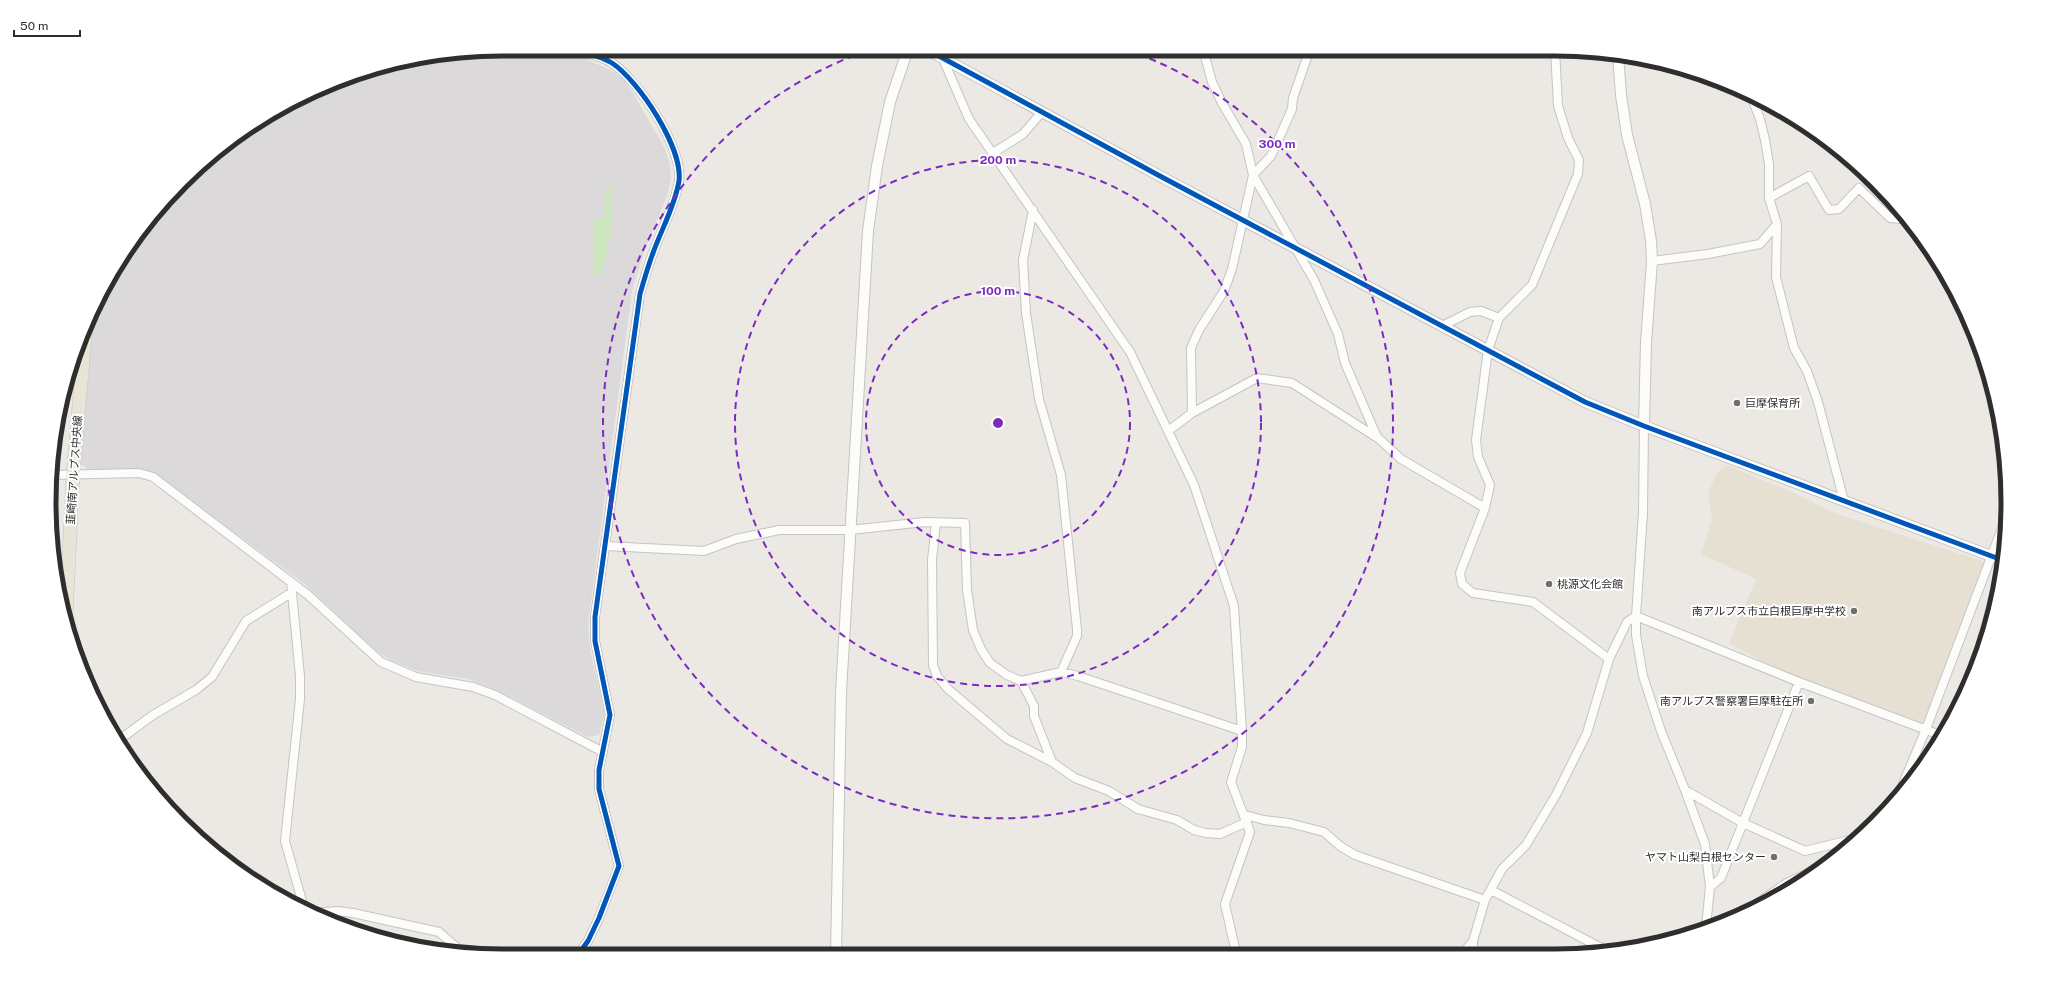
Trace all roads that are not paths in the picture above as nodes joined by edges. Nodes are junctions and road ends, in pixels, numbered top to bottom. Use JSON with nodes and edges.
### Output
{"nodes":[{"id":1,"x":593,"y":56,"type":"edge"},
{"id":2,"x":906,"y":56,"type":"edge"},
{"id":3,"x":943,"y":56,"type":"edge"},
{"id":4,"x":945,"y":56,"type":"edge"},
{"id":5,"x":1205,"y":56,"type":"edge"},
{"id":6,"x":1308,"y":56,"type":"edge"},
{"id":7,"x":1555,"y":56,"type":"edge"},
{"id":8,"x":1618,"y":61,"type":"edge"},
{"id":9,"x":1754,"y":103,"type":"edge"},
{"id":10,"x":1042,"y":112,"type":"junction"},
{"id":11,"x":993,"y":153,"type":"junction"},
{"id":12,"x":1253,"y":175,"type":"junction"},
{"id":13,"x":1769,"y":198,"type":"junction"},
{"id":14,"x":1033,"y":210,"type":"junction"},
{"id":15,"x":1899,"y":219,"type":"edge"},
{"id":16,"x":1244,"y":221,"type":"junction"},
{"id":17,"x":1777,"y":224,"type":"junction"},
{"id":18,"x":1297,"y":249,"type":"junction"},
{"id":19,"x":1652,"y":260,"type":"junction"},
{"id":20,"x":1499,"y":318,"type":"junction"},
{"id":21,"x":1442,"y":326,"type":"junction"},
{"id":22,"x":84,"y":348,"type":"edge"},
{"id":23,"x":1488,"y":350,"type":"junction"},
{"id":24,"x":1192,"y":413,"type":"junction"},
{"id":25,"x":1644,"y":426,"type":"junction"},
{"id":26,"x":1168,"y":431,"type":"junction"},
{"id":27,"x":1377,"y":438,"type":"junction"},
{"id":28,"x":73,"y":474,"type":"junction"},
{"id":29,"x":57,"y":475,"type":"edge"},
{"id":30,"x":1844,"y":501,"type":"junction"},
{"id":31,"x":1485,"y":508,"type":"junction"},
{"id":32,"x":936,"y":522,"type":"junction"},
{"id":33,"x":850,"y":530,"type":"junction"},
{"id":34,"x":2000,"y":535,"type":"edge"},
{"id":35,"x":606,"y":546,"type":"junction"},
{"id":36,"x":1992,"y":556,"type":"junction"},
{"id":37,"x":1997,"y":558,"type":"edge"},
{"id":38,"x":291,"y":582,"type":"junction"},
{"id":39,"x":291,"y":594,"type":"junction"},
{"id":40,"x":67,"y":599,"type":"edge"},
{"id":41,"x":1636,"y":616,"type":"junction"},
{"id":42,"x":1609,"y":659,"type":"junction"},
{"id":43,"x":1061,"y":672,"type":"junction"},
{"id":44,"x":1021,"y":681,"type":"junction"},
{"id":45,"x":1799,"y":682,"type":"junction"},
{"id":46,"x":1926,"y":729,"type":"junction"},
{"id":47,"x":1242,"y":731,"type":"junction"},
{"id":48,"x":1936,"y":734,"type":"edge"},
{"id":49,"x":123,"y":737,"type":"edge"},
{"id":50,"x":602,"y":752,"type":"junction"},
{"id":51,"x":1052,"y":762,"type":"junction"},
{"id":52,"x":1906,"y":777,"type":"edge"},
{"id":53,"x":1685,"y":790,"type":"junction"},
{"id":54,"x":1246,"y":818,"type":"junction"},
{"id":55,"x":1743,"y":823,"type":"junction"},
{"id":56,"x":1845,"y":841,"type":"edge"},
{"id":57,"x":1710,"y":887,"type":"junction"},
{"id":58,"x":1491,"y":890,"type":"junction"},
{"id":59,"x":1484,"y":900,"type":"junction"},
{"id":60,"x":302,"y":901,"type":"edge"},
{"id":61,"x":325,"y":912,"type":"edge"},
{"id":62,"x":1707,"y":922,"type":"edge"},
{"id":63,"x":1473,"y":941,"type":"junction"},
{"id":64,"x":455,"y":946,"type":"edge"},
{"id":65,"x":1599,"y":946,"type":"edge"},
{"id":66,"x":582,"y":949,"type":"edge"},
{"id":67,"x":836,"y":949,"type":"edge"},
{"id":68,"x":1235,"y":949,"type":"edge"},
{"id":69,"x":1466,"y":949,"type":"edge"},
{"id":70,"x":1473,"y":949,"type":"edge"}],
"edges":[{"from":1,"to":35,"type":"street"},
{"from":2,"to":33,"type":"street"},
{"from":3,"to":11,"type":"street"},
{"from":4,"to":10,"type":"street"},
{"from":5,"to":12,"type":"street"},
{"from":6,"to":12,"type":"street"},
{"from":7,"to":20,"type":"street"},
{"from":8,"to":19,"type":"street"},
{"from":9,"to":13,"type":"street"},
{"from":10,"to":11,"type":"street"},
{"from":10,"to":16,"type":"street"},
{"from":11,"to":14,"type":"street"},
{"from":12,"to":16,"type":"street"},
{"from":12,"to":18,"type":"street"},
{"from":13,"to":15,"type":"street"},
{"from":13,"to":17,"type":"street"},
{"from":14,"to":26,"type":"street"},
{"from":14,"to":43,"type":"street"},
{"from":16,"to":18,"type":"street"},
{"from":16,"to":24,"type":"street"},
{"from":17,"to":19,"type":"street"},
{"from":17,"to":30,"type":"street"},
{"from":18,"to":21,"type":"street"},
{"from":18,"to":27,"type":"street"},
{"from":19,"to":25,"type":"street"},
{"from":20,"to":21,"type":"street"},
{"from":20,"to":23,"type":"street"},
{"from":21,"to":23,"type":"street"},
{"from":22,"to":28,"type":"main road","name":"韮崎南アルプス中央線"},
{"from":23,"to":25,"type":"street"},
{"from":23,"to":31,"type":"street"},
{"from":24,"to":26,"type":"street"},
{"from":24,"to":27,"type":"street"},
{"from":25,"to":30,"type":"street"},
{"from":25,"to":41,"type":"street"},
{"from":26,"to":47,"type":"street"},
{"from":27,"to":31,"type":"street"},
{"from":28,"to":29,"type":"street"},
{"from":28,"to":38,"type":"street"},
{"from":28,"to":40,"type":"main road","name":"韮崎南アルプス中央線"},
{"from":30,"to":36,"type":"street"},
{"from":31,"to":42,"type":"street"},
{"from":32,"to":33,"type":"street"},
{"from":32,"to":44,"type":"street"},
{"from":32,"to":51,"type":"street"},
{"from":33,"to":35,"type":"street"},
{"from":33,"to":67,"type":"street"},
{"from":34,"to":36,"type":"street"},
{"from":35,"to":50,"type":"street"},
{"from":36,"to":37,"type":"street"},
{"from":36,"to":46,"type":"street"},
{"from":38,"to":39,"type":"street"},
{"from":38,"to":50,"type":"street"},
{"from":39,"to":49,"type":"street"},
{"from":39,"to":60,"type":"street"},
{"from":41,"to":42,"type":"street"},
{"from":41,"to":45,"type":"street"},
{"from":41,"to":53,"type":"street"},
{"from":42,"to":58,"type":"street"},
{"from":43,"to":44,"type":"street"},
{"from":43,"to":47,"type":"street"},
{"from":44,"to":51,"type":"street"},
{"from":45,"to":46,"type":"street"},
{"from":45,"to":55,"type":"street"},
{"from":46,"to":48,"type":"street"},
{"from":46,"to":52,"type":"street"},
{"from":47,"to":54,"type":"street"},
{"from":50,"to":66,"type":"street"},
{"from":51,"to":54,"type":"street"},
{"from":53,"to":55,"type":"street"},
{"from":53,"to":57,"type":"street"},
{"from":54,"to":59,"type":"street"},
{"from":54,"to":68,"type":"street"},
{"from":55,"to":56,"type":"street"},
{"from":55,"to":57,"type":"street"},
{"from":57,"to":62,"type":"street"},
{"from":58,"to":59,"type":"street"},
{"from":58,"to":65,"type":"street"},
{"from":59,"to":63,"type":"street"},
{"from":61,"to":64,"type":"street"},
{"from":63,"to":69,"type":"street"},
{"from":63,"to":70,"type":"street"}]}
